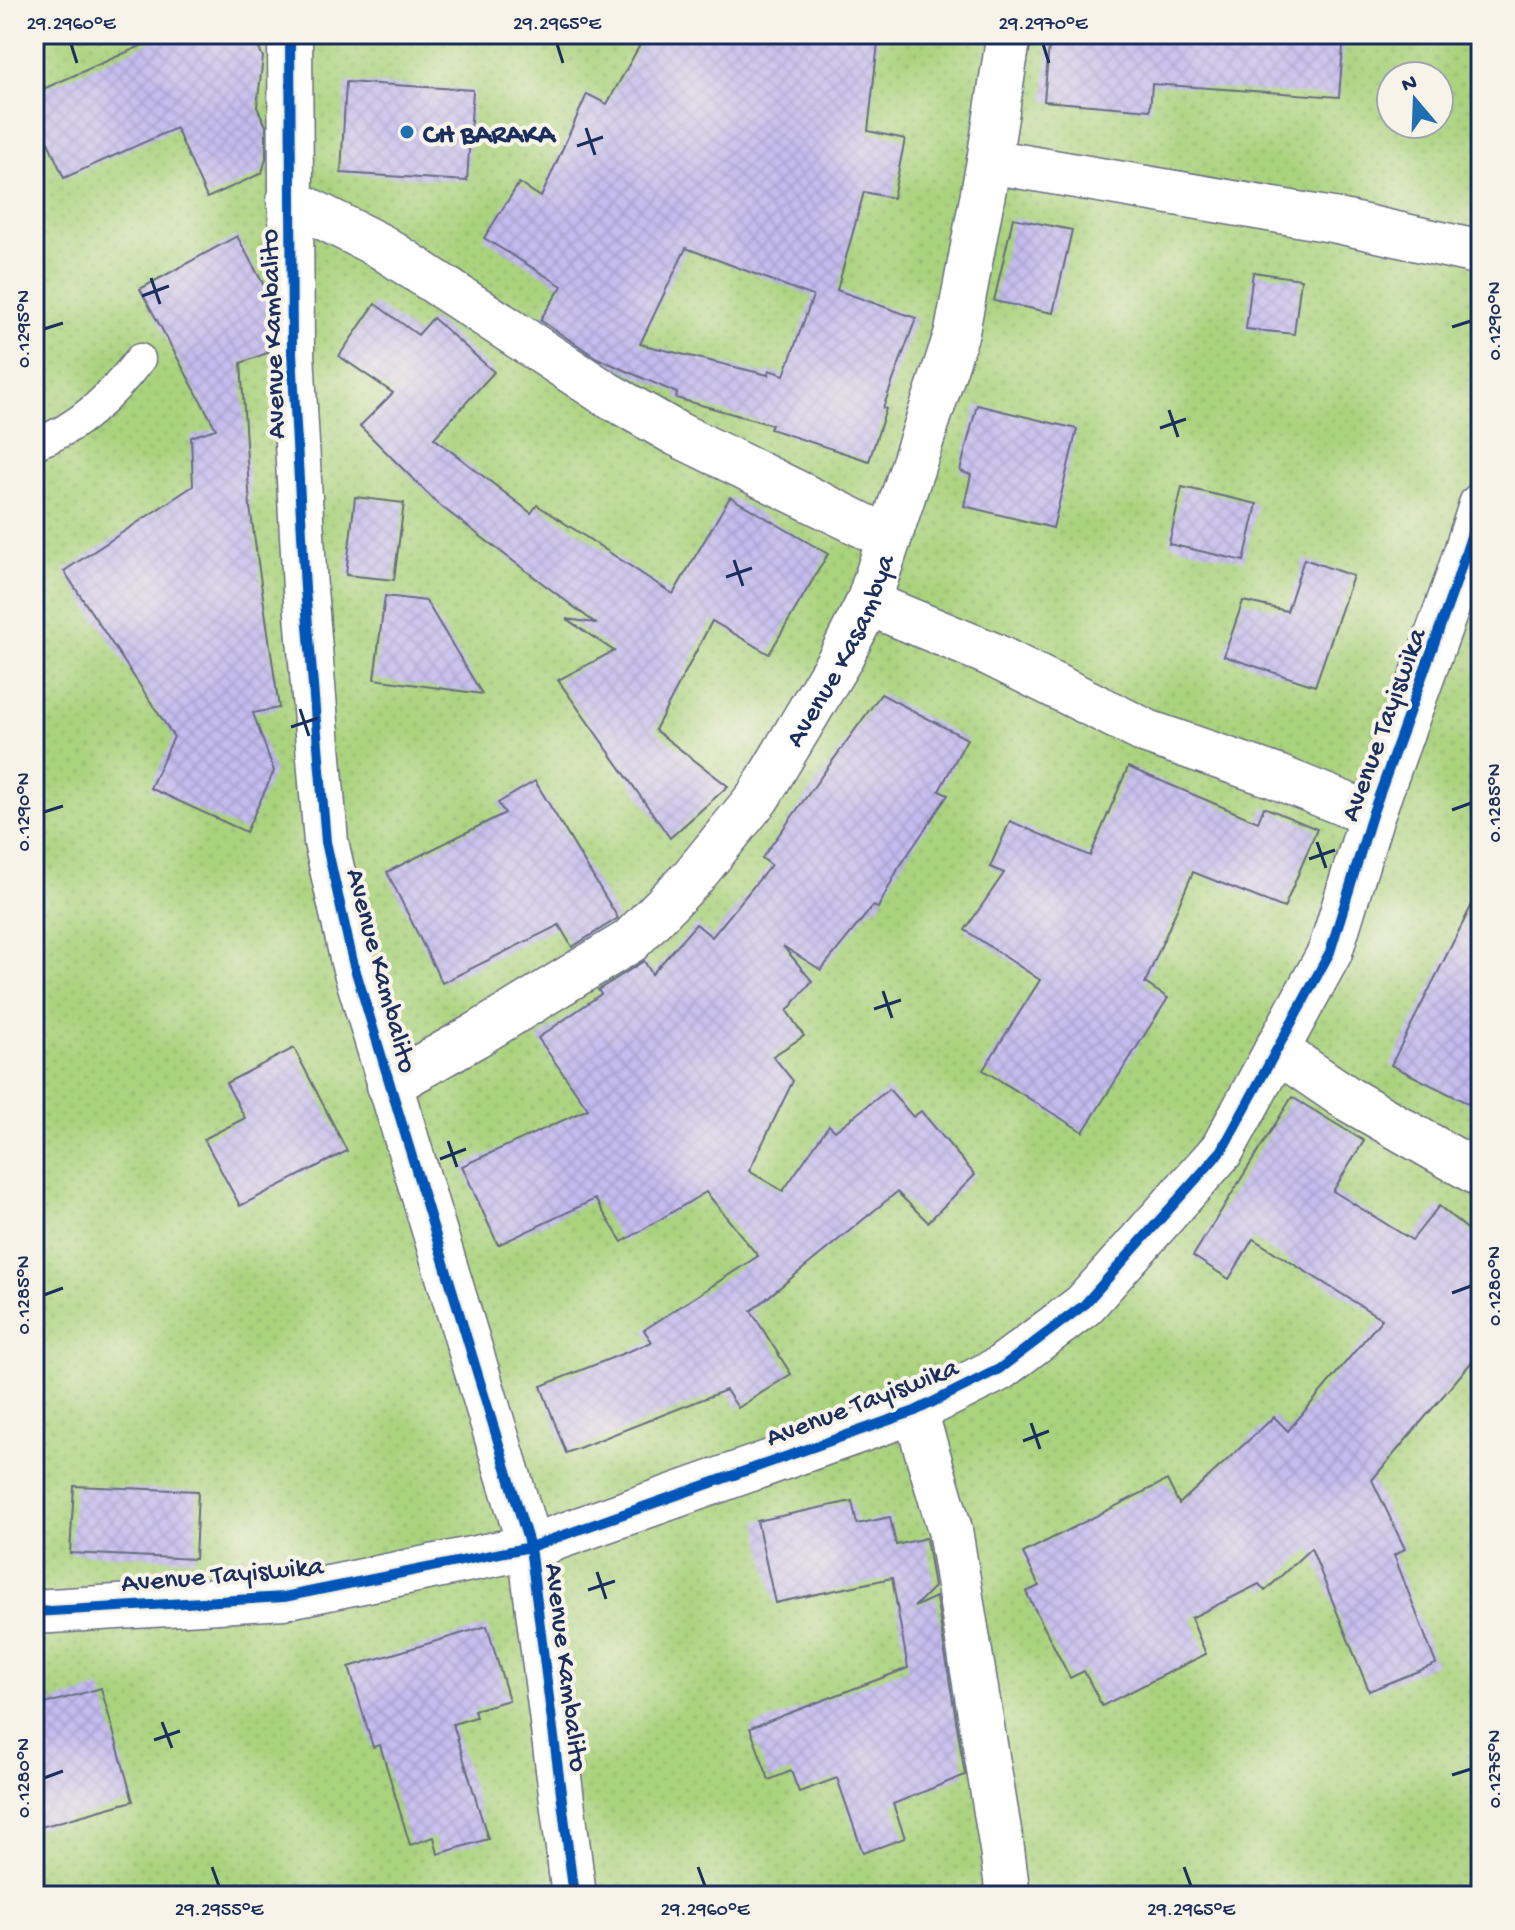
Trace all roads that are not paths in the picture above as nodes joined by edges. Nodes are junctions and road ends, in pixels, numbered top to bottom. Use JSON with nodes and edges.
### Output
{"nodes":[{"id":1,"x":290,"y":34,"type":"edge"},
{"id":2,"x":1009,"y":34,"type":"edge"},
{"id":3,"x":989,"y":161,"type":"junction"},
{"id":4,"x":289,"y":200,"type":"junction"},
{"id":5,"x":1481,"y":253,"type":"edge"},
{"id":6,"x":140,"y":359,"type":"dead end"},
{"id":7,"x":34,"y":444,"type":"edge"},
{"id":8,"x":1481,"y":505,"type":"edge"},
{"id":9,"x":889,"y":538,"type":"junction"},
{"id":10,"x":1469,"y":586,"type":"edge"},
{"id":11,"x":868,"y":603,"type":"junction"},
{"id":12,"x":1372,"y":815,"type":"junction"},
{"id":13,"x":1276,"y":1050,"type":"junction"},
{"id":14,"x":389,"y":1085,"type":"junction"},
{"id":15,"x":1481,"y":1175,"type":"edge"},
{"id":16,"x":915,"y":1411,"type":"junction"},
{"id":17,"x":530,"y":1547,"type":"junction"},
{"id":18,"x":34,"y":1612,"type":"edge"},
{"id":19,"x":574,"y":1896,"type":"edge"},
{"id":20,"x":1008,"y":1896,"type":"edge"}],
"edges":[{"from":1,"to":4,"type":"street","name":"Avenue Kambalito"},
{"from":2,"to":3,"type":"street","name":"Avenue Kasambya"},
{"from":3,"to":5,"type":"street"},
{"from":3,"to":9,"type":"street","name":"Avenue Kasambya"},
{"from":4,"to":9,"type":"street"},
{"from":4,"to":14,"type":"street","name":"Avenue Kambalito"},
{"from":6,"to":7,"type":"lane"},
{"from":8,"to":10,"type":"street","name":"Avenue Tayiswika"},
{"from":9,"to":11,"type":"street","name":"Avenue Kasambya"},
{"from":10,"to":12,"type":"street","name":"Avenue Tayiswika"},
{"from":11,"to":12,"type":"street"},
{"from":11,"to":14,"type":"street","name":"Avenue Kasambya"},
{"from":12,"to":13,"type":"street","name":"Avenue Tayiswika"},
{"from":13,"to":15,"type":"street"},
{"from":13,"to":16,"type":"street","name":"Avenue Tayiswika"},
{"from":14,"to":17,"type":"street","name":"Avenue Kambalito"},
{"from":16,"to":17,"type":"street","name":"Avenue Tayiswika"},
{"from":16,"to":20,"type":"street"},
{"from":17,"to":18,"type":"street","name":"Avenue Tayiswika"},
{"from":17,"to":19,"type":"street","name":"Avenue Kambalito"}]}
